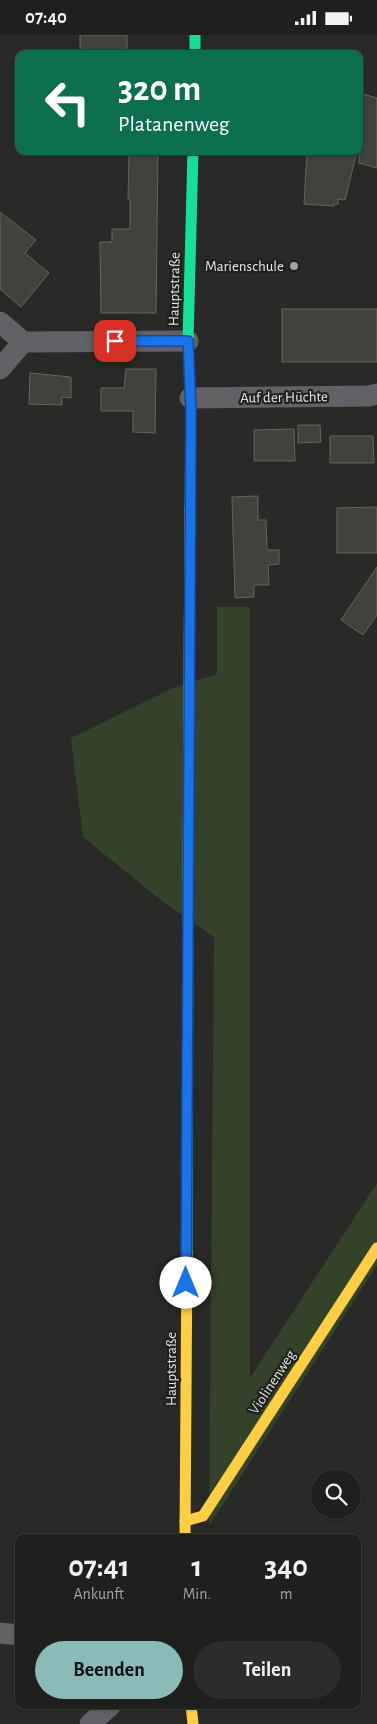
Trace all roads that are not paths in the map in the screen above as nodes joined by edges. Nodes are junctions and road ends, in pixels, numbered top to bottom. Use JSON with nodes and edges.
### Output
{"nodes":[{"id":1,"x":195,"y":35,"type":"edge"},
{"id":2,"x":195,"y":50,"type":"edge"},
{"id":3,"x":193,"y":155,"type":"edge"},
{"id":4,"x":0,"y":322,"type":"edge"},
{"id":5,"x":188,"y":341,"type":"junction"},
{"id":6,"x":23,"y":342,"type":"junction"},
{"id":7,"x":0,"y":369,"type":"edge"},
{"id":8,"x":377,"y":393,"type":"edge"},
{"id":9,"x":190,"y":398,"type":"junction"},
{"id":10,"x":377,"y":1248,"type":"edge"},
{"id":11,"x":185,"y":1521,"type":"junction"},
{"id":12,"x":186,"y":1534,"type":"edge"},
{"id":13,"x":0,"y":1633,"type":"edge"},
{"id":14,"x":15,"y":1635,"type":"edge"},
{"id":15,"x":107,"y":1709,"type":"edge"},
{"id":16,"x":191,"y":1709,"type":"edge"},
{"id":17,"x":90,"y":1724,"type":"edge"},
{"id":18,"x":192,"y":1724,"type":"edge"}],
"edges":[{"from":1,"to":2,"type":"street"},
{"from":3,"to":5,"type":"street","name":"Hauptstraße"},
{"from":4,"to":6,"type":"street"},
{"from":5,"to":6,"type":"street"},
{"from":5,"to":9,"type":"street","name":"Hauptstraße"},
{"from":6,"to":7,"type":"street"},
{"from":8,"to":9,"type":"street","name":"Auf der Hüchte"},
{"from":9,"to":11,"type":"street","name":"Hauptstraße"},
{"from":10,"to":11,"type":"street","name":"Violinenweg"},
{"from":11,"to":12,"type":"street","name":"Hauptstraße"},
{"from":13,"to":14,"type":"street"},
{"from":15,"to":17,"type":"street"},
{"from":16,"to":18,"type":"street"}]}
